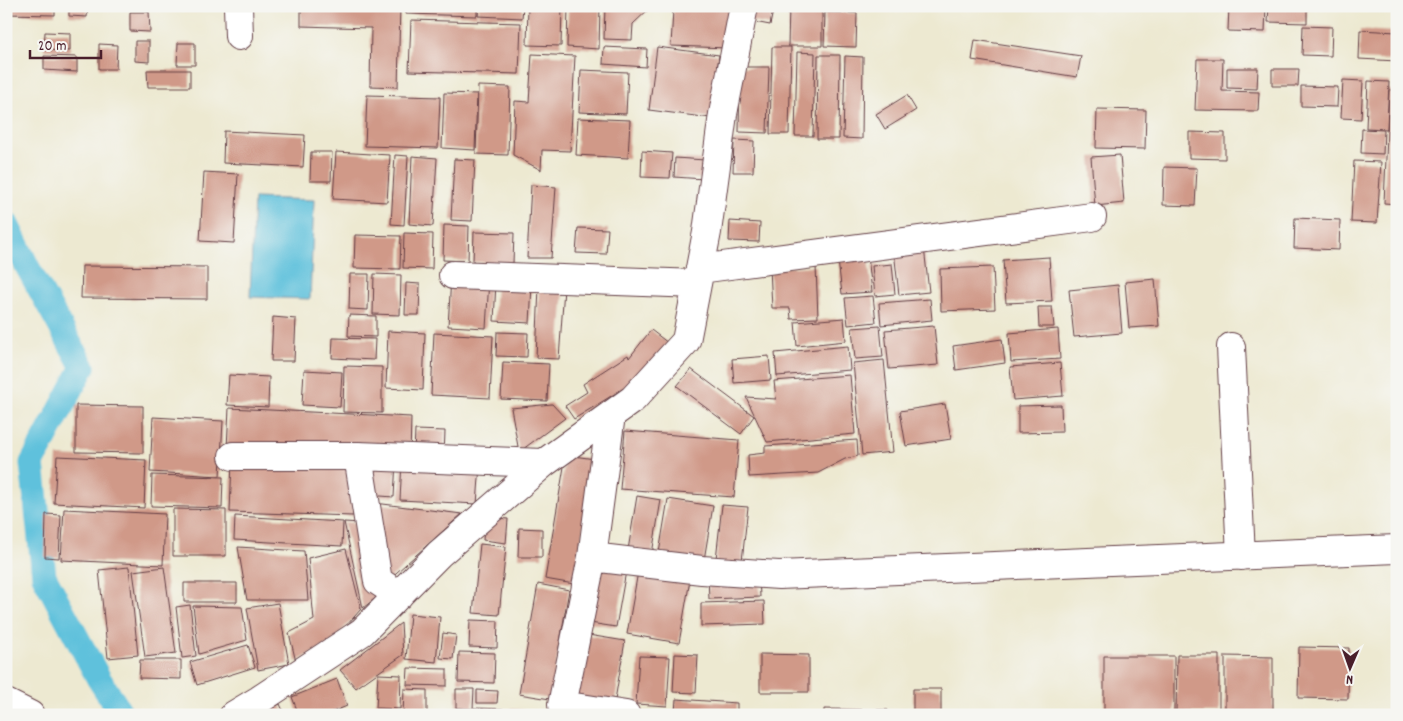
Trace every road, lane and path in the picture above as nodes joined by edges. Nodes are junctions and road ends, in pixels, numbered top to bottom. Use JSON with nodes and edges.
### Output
{"nodes":[{"id":1,"x":238,"y":6,"type":"edge"},
{"id":2,"x":744,"y":6,"type":"edge"},
{"id":3,"x":239,"y":36,"type":"dead end"},
{"id":4,"x":1092,"y":217,"type":"dead end"},
{"id":5,"x":453,"y":275,"type":"dead end"},
{"id":6,"x":699,"y":277,"type":"junction"},
{"id":7,"x":1231,"y":347,"type":"dead end"},
{"id":8,"x":611,"y":415,"type":"junction"},
{"id":9,"x":233,"y":456,"type":"dead end"},
{"id":10,"x":358,"y":456,"type":"junction"},
{"id":11,"x":544,"y":462,"type":"junction"},
{"id":12,"x":1397,"y":549,"type":"edge"},
{"id":13,"x":1241,"y":556,"type":"junction"},
{"id":14,"x":592,"y":557,"type":"junction"},
{"id":15,"x":398,"y":595,"type":"junction"},
{"id":16,"x":6,"y":703,"type":"edge"},
{"id":17,"x":30,"y":715,"type":"edge"},
{"id":18,"x":234,"y":715,"type":"edge"},
{"id":19,"x":626,"y":715,"type":"edge"}],
"edges":[{"from":1,"to":3,"type":"street"},
{"from":2,"to":6,"type":"street"},
{"from":4,"to":6,"type":"street"},
{"from":5,"to":6,"type":"street"},
{"from":6,"to":8,"type":"street"},
{"from":7,"to":13,"type":"street"},
{"from":8,"to":11,"type":"street"},
{"from":8,"to":14,"type":"street"},
{"from":9,"to":10,"type":"street"},
{"from":10,"to":11,"type":"street"},
{"from":10,"to":15,"type":"street"},
{"from":11,"to":15,"type":"street"},
{"from":12,"to":13,"type":"street"},
{"from":13,"to":14,"type":"street"},
{"from":14,"to":19,"type":"street"},
{"from":15,"to":18,"type":"street"},
{"from":16,"to":17,"type":"street"}]}
